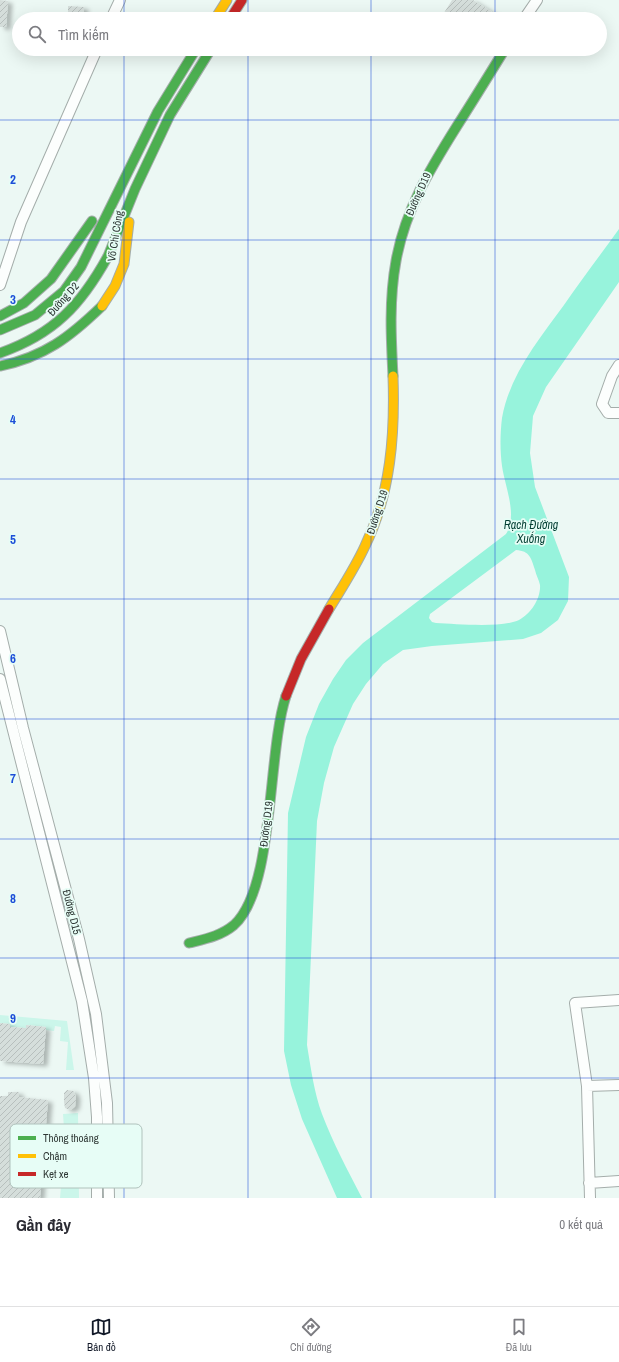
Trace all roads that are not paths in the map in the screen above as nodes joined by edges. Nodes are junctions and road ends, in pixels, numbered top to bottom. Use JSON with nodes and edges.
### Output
{"nodes":[{"id":1,"x":120,"y":0,"type":"edge"},
{"id":2,"x":227,"y":0,"type":"edge"},
{"id":3,"x":242,"y":0,"type":"edge"},
{"id":4,"x":536,"y":0,"type":"edge"},
{"id":5,"x":114,"y":12,"type":"edge"},
{"id":6,"x":219,"y":12,"type":"edge"},
{"id":7,"x":234,"y":12,"type":"edge"},
{"id":8,"x":528,"y":12,"type":"edge"},
{"id":9,"x":94,"y":56,"type":"edge"},
{"id":10,"x":192,"y":56,"type":"edge"},
{"id":11,"x":207,"y":56,"type":"edge"},
{"id":12,"x":501,"y":56,"type":"edge"},
{"id":13,"x":121,"y":186,"type":"junction"},
{"id":14,"x":135,"y":189,"type":"junction"},
{"id":15,"x":108,"y":256,"type":"joint"},
{"id":16,"x":51,"y":279,"type":"joint"},
{"id":17,"x":0,"y":285,"type":"edge"},
{"id":18,"x":64,"y":291,"type":"joint"},
{"id":19,"x":0,"y":316,"type":"edge"},
{"id":20,"x":0,"y":330,"type":"edge"},
{"id":21,"x":0,"y":353,"type":"edge"},
{"id":22,"x":0,"y":366,"type":"edge"},
{"id":23,"x":619,"y":366,"type":"edge"},
{"id":24,"x":619,"y":413,"type":"edge"},
{"id":25,"x":0,"y":631,"type":"edge"},
{"id":26,"x":0,"y":679,"type":"edge"},
{"id":27,"x":189,"y":943,"type":"dead end"},
{"id":28,"x":619,"y":1000,"type":"edge"},
{"id":29,"x":619,"y":1085,"type":"edge"},
{"id":30,"x":587,"y":1086,"type":"junction"},
{"id":31,"x":96,"y":1124,"type":"edge"},
{"id":32,"x":107,"y":1124,"type":"edge"},
{"id":33,"x":619,"y":1181,"type":"edge"},
{"id":34,"x":589,"y":1183,"type":"junction"},
{"id":35,"x":97,"y":1188,"type":"edge"},
{"id":36,"x":109,"y":1188,"type":"edge"},
{"id":37,"x":97,"y":1198,"type":"edge"},
{"id":38,"x":109,"y":1198,"type":"edge"},
{"id":39,"x":590,"y":1198,"type":"edge"}],
"edges":[{"from":1,"to":5,"type":"street"},
{"from":2,"to":6,"type":"main road"},
{"from":3,"to":7,"type":"main road"},
{"from":4,"to":8,"type":"street"},
{"from":9,"to":17,"type":"street"},
{"from":10,"to":13,"type":"main road","name":"Võ Chí Công"},
{"from":11,"to":14,"type":"main road","name":"Võ Chí Công"},
{"from":12,"to":27,"type":"main road","name":"Đường D19"},
{"from":13,"to":16,"type":"main road","name":"Võ Chí Công"},
{"from":13,"to":18,"type":"main road","name":"Võ Chí Công"},
{"from":14,"to":15,"type":"main road","name":"Võ Chí Công"},
{"from":14,"to":22,"type":"main road","name":"Võ Chí Công"},
{"from":15,"to":21,"type":"main road","name":"Đường D2"},
{"from":16,"to":19,"type":"main road","name":"Đường D2"},
{"from":18,"to":20,"type":"main road","name":"Đường D2"},
{"from":23,"to":24,"type":"street"},
{"from":25,"to":32,"type":"street","name":"Đường D15"},
{"from":26,"to":31,"type":"street","name":"Đường D15"},
{"from":28,"to":30,"type":"street"},
{"from":29,"to":30,"type":"street"},
{"from":30,"to":34,"type":"street"},
{"from":33,"to":34,"type":"street"},
{"from":34,"to":39,"type":"street"},
{"from":35,"to":37,"type":"street","name":"Đường D15"},
{"from":36,"to":38,"type":"street","name":"Đường D15"}]}
